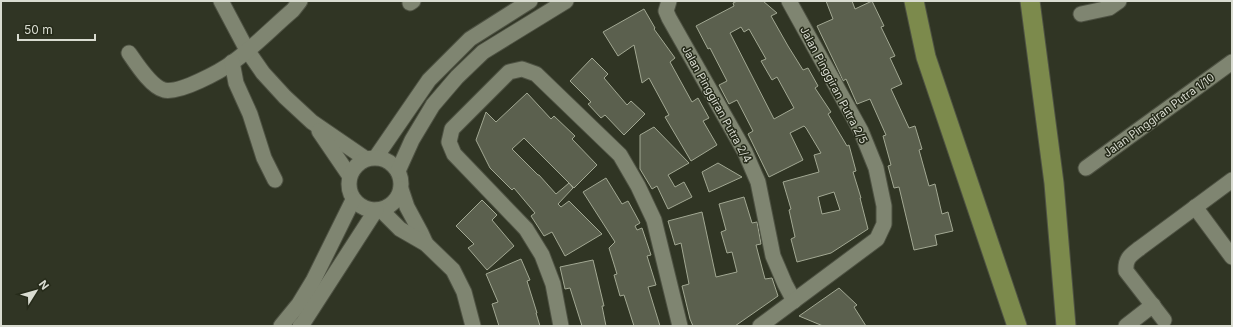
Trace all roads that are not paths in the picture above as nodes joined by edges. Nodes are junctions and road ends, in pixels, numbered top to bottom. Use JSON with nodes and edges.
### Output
{"nodes":[{"id":1,"x":221,"y":1,"type":"edge"},
{"id":2,"x":300,"y":1,"type":"edge"},
{"id":3,"x":530,"y":1,"type":"edge"},
{"id":4,"x":566,"y":1,"type":"edge"},
{"id":5,"x":669,"y":1,"type":"edge"},
{"id":6,"x":789,"y":1,"type":"edge"},
{"id":7,"x":914,"y":1,"type":"edge"},
{"id":8,"x":1030,"y":1,"type":"edge"},
{"id":9,"x":1119,"y":1,"type":"edge"},
{"id":10,"x":1081,"y":14,"type":"dead end"},
{"id":11,"x":247,"y":50,"type":"junction"},
{"id":12,"x":129,"y":53,"type":"dead end"},
{"id":13,"x":232,"y":62,"type":"junction"},
{"id":14,"x":1232,"y":62,"type":"edge"},
{"id":15,"x":312,"y":122,"type":"junction"},
{"id":16,"x":371,"y":158,"type":"junction"},
{"id":17,"x":1086,"y":168,"type":"dead end"},
{"id":18,"x":398,"y":171,"type":"junction"},
{"id":19,"x":349,"y":175,"type":"junction"},
{"id":20,"x":275,"y":180,"type":"dead end"},
{"id":21,"x":1232,"y":180,"type":"edge"},
{"id":22,"x":401,"y":188,"type":"junction"},
{"id":23,"x":353,"y":200,"type":"junction"},
{"id":24,"x":1195,"y":208,"type":"junction"},
{"id":25,"x":379,"y":210,"type":"junction"},
{"id":26,"x":426,"y":244,"type":"junction"},
{"id":27,"x":1232,"y":257,"type":"edge"},
{"id":28,"x":794,"y":301,"type":"junction"},
{"id":29,"x":1153,"y":305,"type":"junction"},
{"id":30,"x":1164,"y":320,"type":"dead end"},
{"id":31,"x":281,"y":326,"type":"edge"},
{"id":32,"x":300,"y":326,"type":"edge"},
{"id":33,"x":473,"y":326,"type":"edge"},
{"id":34,"x":561,"y":326,"type":"edge"},
{"id":35,"x":680,"y":326,"type":"edge"},
{"id":36,"x":760,"y":326,"type":"edge"},
{"id":37,"x":1017,"y":326,"type":"edge"},
{"id":38,"x":1066,"y":326,"type":"edge"},
{"id":39,"x":1126,"y":326,"type":"edge"}],
"edges":[{"from":1,"to":11,"type":"street"},
{"from":2,"to":11,"type":"street"},
{"from":3,"to":16,"type":"street"},
{"from":4,"to":18,"type":"street"},
{"from":5,"to":28,"type":"street","name":"Jalan Pinggiran Putra 2/4"},
{"from":6,"to":28,"type":"street","name":"Jalan Pinggiran Putra 2/5"},
{"from":7,"to":37,"type":"main road"},
{"from":8,"to":38,"type":"main road"},
{"from":9,"to":10,"type":"street"},
{"from":11,"to":13,"type":"street"},
{"from":11,"to":15,"type":"street"},
{"from":12,"to":13,"type":"street"},
{"from":13,"to":20,"type":"street"},
{"from":14,"to":17,"type":"street","name":"Jalan Pinggiran Putra 1/10"},
{"from":15,"to":16,"type":"street"},
{"from":15,"to":19,"type":"street"},
{"from":16,"to":18,"type":"street"},
{"from":16,"to":19,"type":"street"},
{"from":18,"to":22,"type":"street"},
{"from":19,"to":23,"type":"street"},
{"from":21,"to":24,"type":"street"},
{"from":22,"to":25,"type":"street"},
{"from":22,"to":26,"type":"street"},
{"from":23,"to":25,"type":"street"},
{"from":23,"to":31,"type":"street"},
{"from":24,"to":27,"type":"street"},
{"from":24,"to":29,"type":"street"},
{"from":25,"to":26,"type":"street"},
{"from":25,"to":32,"type":"street"},
{"from":26,"to":33,"type":"street"},
{"from":28,"to":36,"type":"street"},
{"from":29,"to":30,"type":"street"},
{"from":29,"to":39,"type":"street"},
{"from":34,"to":35,"type":"street"}]}
